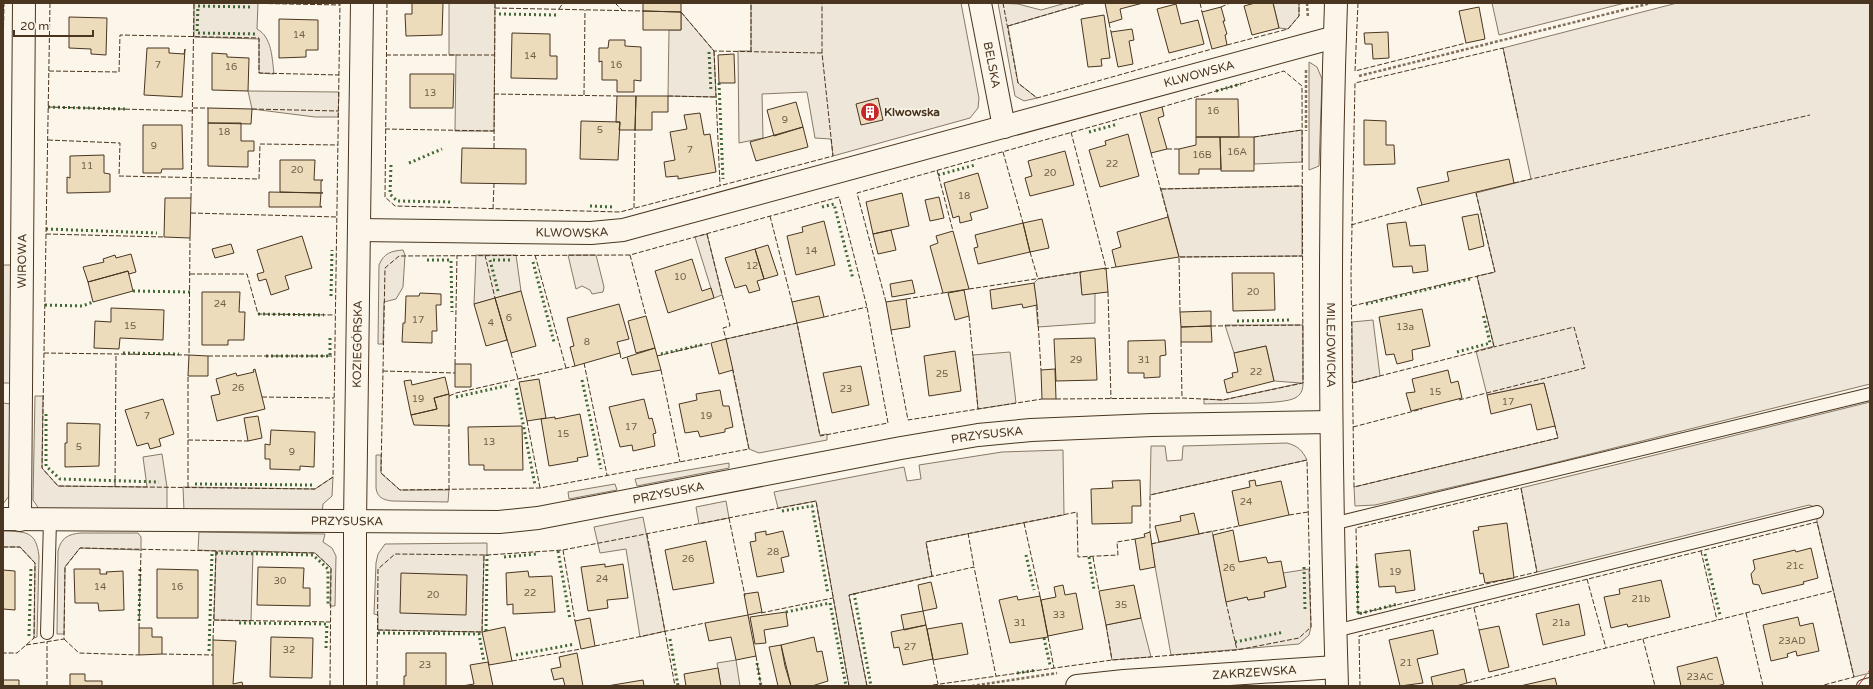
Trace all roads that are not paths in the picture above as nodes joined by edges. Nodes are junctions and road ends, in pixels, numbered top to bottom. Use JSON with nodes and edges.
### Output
{"nodes":[{"id":1,"x":24,"y":3,"type":"edge"},
{"id":2,"x":362,"y":3,"type":"edge"},
{"id":3,"x":980,"y":3,"type":"edge"},
{"id":4,"x":1336,"y":3,"type":"edge"},
{"id":5,"x":1335,"y":37,"type":"junction"},
{"id":6,"x":1004,"y":128,"type":"junction"},
{"id":7,"x":359,"y":230,"type":"junction"},
{"id":8,"x":1870,"y":394,"type":"edge"},
{"id":9,"x":1331,"y":422,"type":"junction"},
{"id":10,"x":1817,"y":512,"type":"dead end"},
{"id":11,"x":12,"y":520,"type":"edge"},
{"id":12,"x":50,"y":520,"type":"junction"},
{"id":13,"x":355,"y":522,"type":"junction"},
{"id":14,"x":1332,"y":524,"type":"junction"},
{"id":15,"x":1335,"y":631,"type":"junction"},
{"id":16,"x":47,"y":633,"type":"dead end"},
{"id":17,"x":1336,"y":676,"type":"edge"},
{"id":18,"x":1870,"y":684,"type":"edge"},
{"id":19,"x":355,"y":686,"type":"edge"},
{"id":20,"x":1077,"y":686,"type":"edge"},
{"id":21,"x":1862,"y":686,"type":"edge"}],
"edges":[{"from":1,"to":11,"type":"street","name":"WIROWA"},
{"from":2,"to":7,"type":"street","name":"KOZIEGÓRSKA"},
{"from":3,"to":6,"type":"street","name":"BELSKA"},
{"from":4,"to":5,"type":"street","name":"MILEJOWICKA"},
{"from":5,"to":6,"type":"street","name":"KLWOWSKA"},
{"from":5,"to":9,"type":"street","name":"MILEJOWICKA"},
{"from":6,"to":7,"type":"street","name":"KLWOWSKA"},
{"from":7,"to":13,"type":"street","name":"KOZIEGÓRSKA"},
{"from":8,"to":14,"type":"lane"},
{"from":9,"to":13,"type":"street","name":"PRZYSUSKA"},
{"from":9,"to":14,"type":"street","name":"MILEJOWICKA"},
{"from":10,"to":15,"type":"lane"},
{"from":11,"to":12,"type":"street","name":"PRZYSUSKA"},
{"from":12,"to":13,"type":"street","name":"PRZYSUSKA"},
{"from":12,"to":16,"type":"lane"},
{"from":13,"to":19,"type":"street","name":"KOZIEGÓRSKA"},
{"from":14,"to":15,"type":"street","name":"MILEJOWICKA"},
{"from":15,"to":17,"type":"street","name":"MILEJOWICKA"},
{"from":17,"to":20,"type":"street","name":"ZAKRZEWSKA"},
{"from":18,"to":21,"type":"lane"}]}
